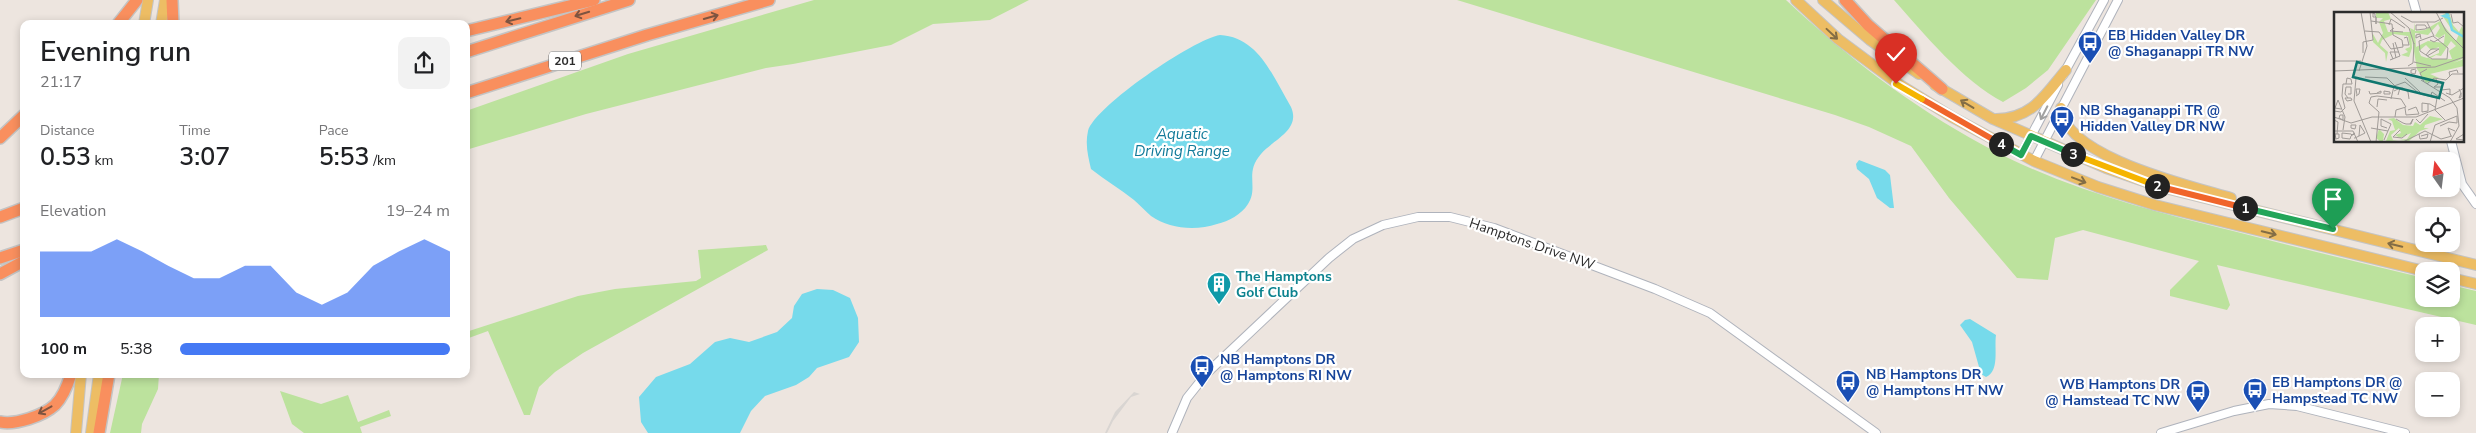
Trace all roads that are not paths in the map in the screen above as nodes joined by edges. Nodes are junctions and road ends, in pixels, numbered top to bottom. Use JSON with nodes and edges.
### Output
{"nodes":[{"id":1,"x":137,"y":0,"type":"edge"},
{"id":2,"x":148,"y":0,"type":"edge"},
{"id":3,"x":165,"y":0,"type":"edge"},
{"id":4,"x":172,"y":0,"type":"edge"},
{"id":5,"x":594,"y":0,"type":"edge"},
{"id":6,"x":629,"y":0,"type":"edge"},
{"id":7,"x":769,"y":0,"type":"edge"},
{"id":8,"x":1796,"y":0,"type":"edge"},
{"id":9,"x":1823,"y":0,"type":"edge"},
{"id":10,"x":1845,"y":0,"type":"edge"},
{"id":11,"x":2104,"y":0,"type":"edge"},
{"id":12,"x":2118,"y":0,"type":"edge"},
{"id":13,"x":121,"y":20,"type":"edge"},
{"id":14,"x":145,"y":20,"type":"edge"},
{"id":15,"x":162,"y":20,"type":"edge"},
{"id":16,"x":173,"y":20,"type":"edge"},
{"id":17,"x":470,"y":30,"type":"edge"},
{"id":18,"x":664,"y":30,"type":"junction"},
{"id":19,"x":470,"y":51,"type":"edge"},
{"id":20,"x":2066,"y":70,"type":"junction"},
{"id":21,"x":1942,"y":89,"type":"junction"},
{"id":22,"x":470,"y":92,"type":"edge"},
{"id":23,"x":470,"y":99,"type":"edge"},
{"id":24,"x":2061,"y":108,"type":"junction"},
{"id":25,"x":20,"y":119,"type":"edge"},
{"id":26,"x":1993,"y":119,"type":"junction"},
{"id":27,"x":20,"y":128,"type":"edge"},
{"id":28,"x":2031,"y":136,"type":"junction"},
{"id":29,"x":0,"y":138,"type":"edge"},
{"id":30,"x":2044,"y":141,"type":"junction"},
{"id":31,"x":2451,"y":142,"type":"edge"},
{"id":32,"x":0,"y":146,"type":"edge"},
{"id":33,"x":2021,"y":155,"type":"junction"},
{"id":34,"x":2034,"y":161,"type":"junction"},
{"id":35,"x":2476,"y":204,"type":"edge"},
{"id":36,"x":20,"y":210,"type":"edge"},
{"id":37,"x":2261,"y":212,"type":"junction"},
{"id":38,"x":0,"y":217,"type":"edge"},
{"id":39,"x":20,"y":251,"type":"edge"},
{"id":40,"x":0,"y":258,"type":"edge"},
{"id":41,"x":20,"y":263,"type":"edge"},
{"id":42,"x":2476,"y":265,"type":"edge"},
{"id":43,"x":2415,"y":269,"type":"edge"},
{"id":44,"x":0,"y":274,"type":"edge"},
{"id":45,"x":2460,"y":280,"type":"edge"},
{"id":46,"x":2476,"y":284,"type":"edge"},
{"id":47,"x":70,"y":378,"type":"edge"},
{"id":48,"x":81,"y":378,"type":"edge"},
{"id":49,"x":98,"y":378,"type":"edge"},
{"id":50,"x":108,"y":378,"type":"edge"},
{"id":51,"x":0,"y":422,"type":"edge"},
{"id":52,"x":2376,"y":427,"type":"junction"},
{"id":53,"x":76,"y":433,"type":"edge"},
{"id":54,"x":91,"y":433,"type":"edge"},
{"id":55,"x":98,"y":433,"type":"edge"},
{"id":56,"x":1172,"y":433,"type":"edge"},
{"id":57,"x":1876,"y":433,"type":"edge"},
{"id":58,"x":2161,"y":433,"type":"edge"},
{"id":59,"x":2390,"y":433,"type":"edge"},
{"id":60,"x":2405,"y":433,"type":"edge"}],
"edges":[{"from":1,"to":13,"type":"highway"},
{"from":2,"to":14,"type":"main road"},
{"from":3,"to":15,"type":"main road"},
{"from":4,"to":16,"type":"highway"},
{"from":5,"to":17,"type":"highway","one_way":true},
{"from":6,"to":19,"type":"highway","one_way":true},
{"from":18,"to":7,"type":"highway","number":"201","one_way":true},
{"from":8,"to":33,"type":"main road","one_way":true},
{"from":9,"to":21,"type":"main road"},
{"from":10,"to":21,"type":"highway"},
{"from":11,"to":20,"type":"street"},
{"from":12,"to":24,"type":"street"},
{"from":18,"to":22,"type":"highway","number":"201"},
{"from":18,"to":23,"type":"highway"},
{"from":20,"to":26,"type":"main road"},
{"from":20,"to":28,"type":"street","one_way":true},
{"from":26,"to":21,"type":"main road","one_way":true},
{"from":24,"to":30,"type":"street"},
{"from":24,"to":37,"type":"main road"},
{"from":25,"to":29,"type":"highway"},
{"from":26,"to":28,"type":"main road"},
{"from":27,"to":32,"type":"highway"},
{"from":28,"to":30,"type":"main road"},
{"from":28,"to":33,"type":"street"},
{"from":30,"to":34,"type":"street"},
{"from":30,"to":37,"type":"main road"},
{"from":31,"to":35,"type":"street"},
{"from":33,"to":34,"type":"main road"},
{"from":34,"to":43,"type":"main road","one_way":true},
{"from":36,"to":38,"type":"highway"},
{"from":42,"to":37,"type":"main road","one_way":true},
{"from":39,"to":40,"type":"highway"},
{"from":41,"to":44,"type":"highway"},
{"from":45,"to":46,"type":"main road"},
{"from":47,"to":51,"type":"highway","one_way":true},
{"from":48,"to":53,"type":"main road"},
{"from":49,"to":54,"type":"main road"},
{"from":50,"to":55,"type":"highway"},
{"from":52,"to":58,"type":"street"},
{"from":52,"to":59,"type":"street"},
{"from":52,"to":60,"type":"street"},
{"from":56,"to":57,"type":"street","name":"Hamptons Drive NW"}]}
